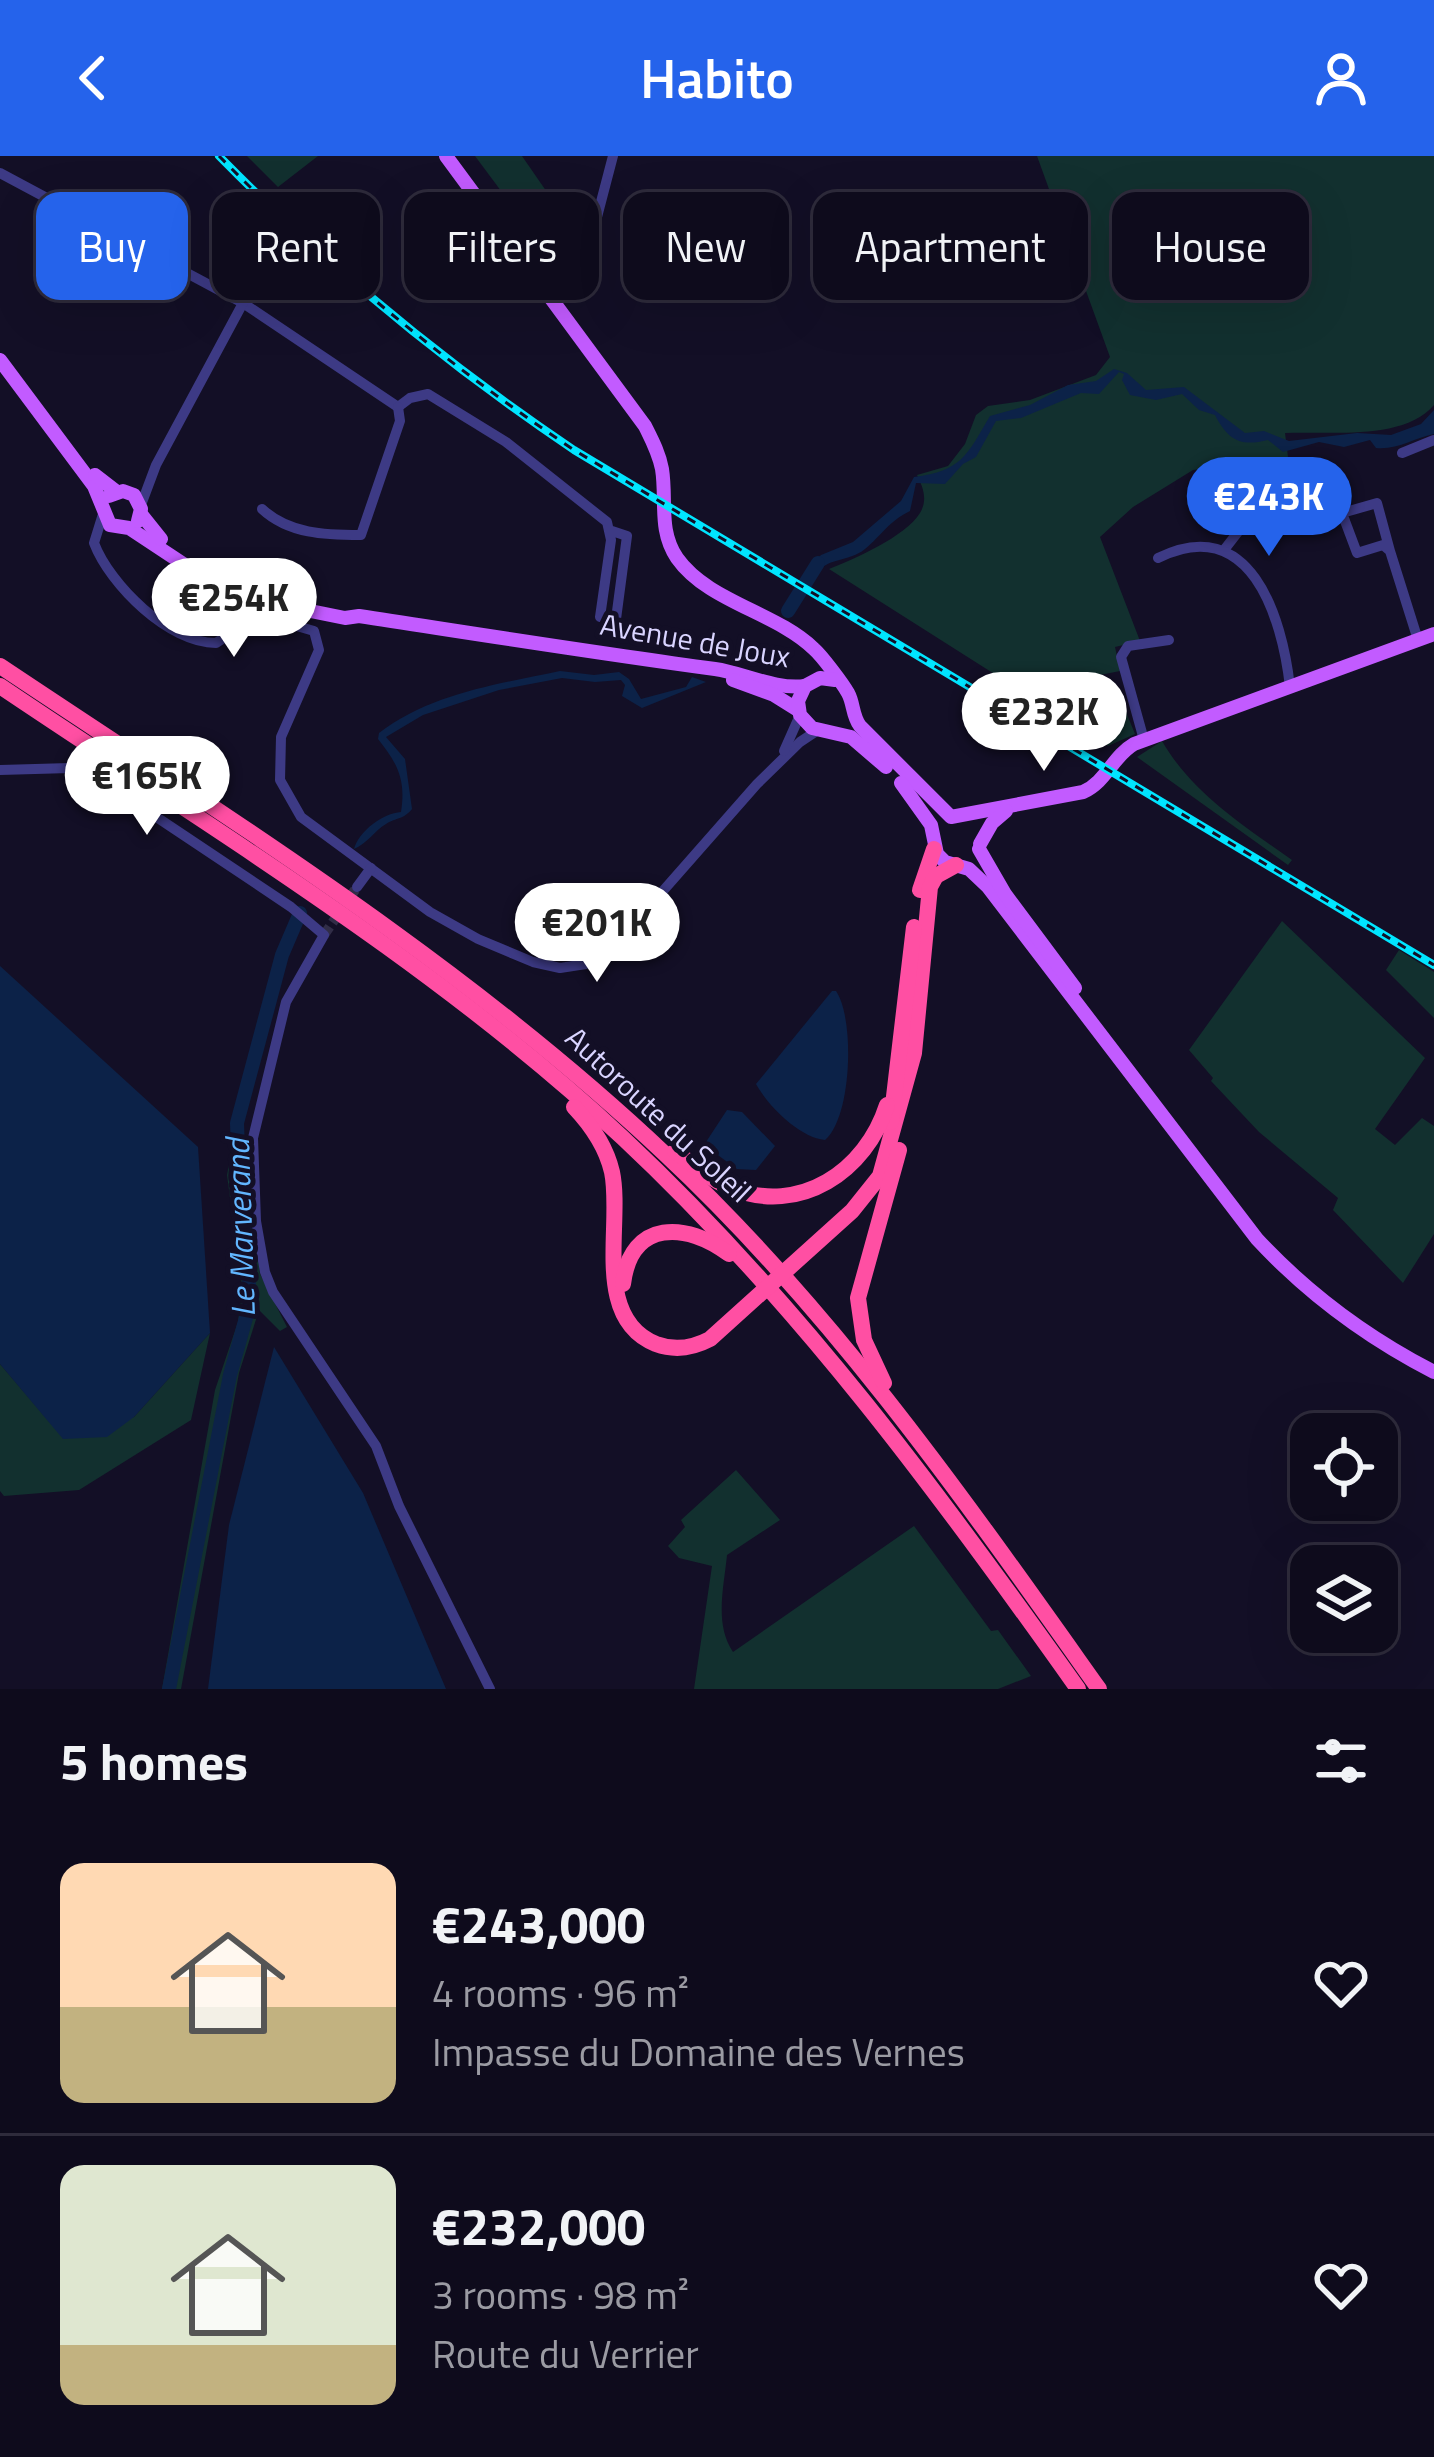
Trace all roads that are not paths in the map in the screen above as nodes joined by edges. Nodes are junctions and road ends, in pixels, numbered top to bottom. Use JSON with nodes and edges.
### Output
{"nodes":[{"id":1,"x":446,"y":156,"type":"edge"},
{"id":2,"x":613,"y":156,"type":"edge"},
{"id":3,"x":0,"y":173,"type":"edge"},
{"id":4,"x":473,"y":192,"type":"edge"},
{"id":5,"x":599,"y":209,"type":"edge"},
{"id":6,"x":553,"y":300,"type":"edge"},
{"id":7,"x":243,"y":304,"type":"junction"},
{"id":8,"x":0,"y":344,"type":"edge"},
{"id":9,"x":0,"y":360,"type":"edge"},
{"id":10,"x":398,"y":407,"type":"junction"},
{"id":11,"x":1434,"y":440,"type":"edge"},
{"id":12,"x":1402,"y":453,"type":"dead end"},
{"id":13,"x":156,"y":465,"type":"junction"},
{"id":14,"x":123,"y":492,"type":"junction"},
{"id":15,"x":104,"y":509,"type":"junction"},
{"id":16,"x":141,"y":509,"type":"junction"},
{"id":17,"x":262,"y":509,"type":"dead end"},
{"id":18,"x":1252,"y":514,"type":"dead end"},
{"id":19,"x":123,"y":528,"type":"junction"},
{"id":20,"x":609,"y":530,"type":"junction"},
{"id":21,"x":1224,"y":550,"type":"junction"},
{"id":22,"x":1390,"y":551,"type":"junction"},
{"id":23,"x":1158,"y":559,"type":"dead end"},
{"id":24,"x":102,"y":560,"type":"junction"},
{"id":25,"x":358,"y":616,"type":"junction"},
{"id":26,"x":792,"y":634,"type":"junction"},
{"id":27,"x":1426,"y":637,"type":"edge"},
{"id":28,"x":1169,"y":640,"type":"dead end"},
{"id":29,"x":0,"y":666,"type":"edge"},
{"id":30,"x":720,"y":673,"type":"junction"},
{"id":31,"x":838,"y":681,"type":"junction"},
{"id":32,"x":807,"y":684,"type":"junction"},
{"id":33,"x":0,"y":686,"type":"edge"},
{"id":34,"x":1290,"y":687,"type":"junction"},
{"id":35,"x":850,"y":709,"type":"junction"},
{"id":36,"x":799,"y":712,"type":"junction"},
{"id":37,"x":825,"y":730,"type":"junction"},
{"id":38,"x":1144,"y":740,"type":"junction"},
{"id":39,"x":776,"y":764,"type":"junction"},
{"id":40,"x":0,"y":770,"type":"edge"},
{"id":41,"x":1015,"y":805,"type":"junction"},
{"id":42,"x":957,"y":818,"type":"junction"},
{"id":43,"x":934,"y":842,"type":"junction"},
{"id":44,"x":980,"y":847,"type":"junction"},
{"id":45,"x":957,"y":865,"type":"junction"},
{"id":46,"x":371,"y":868,"type":"junction"},
{"id":47,"x":357,"y":887,"type":"tunnel mouth"},
{"id":48,"x":506,"y":1037,"type":"junction"},
{"id":49,"x":893,"y":1080,"type":"junction"},
{"id":50,"x":610,"y":1103,"type":"junction"},
{"id":51,"x":902,"y":1108,"type":"junction"},
{"id":52,"x":1250,"y":1226,"type":"junction"},
{"id":53,"x":795,"y":1260,"type":"junction"},
{"id":54,"x":772,"y":1288,"type":"junction"},
{"id":55,"x":751,"y":1301,"type":"junction"},
{"id":56,"x":1434,"y":1371,"type":"edge"},
{"id":57,"x":899,"y":1413,"type":"junction"},
{"id":58,"x":490,"y":1689,"type":"edge"},
{"id":59,"x":1078,"y":1689,"type":"edge"},
{"id":60,"x":1100,"y":1689,"type":"edge"}],
"edges":[{"from":1,"to":4,"type":"main road"},
{"from":2,"to":5,"type":"street"},
{"from":3,"to":7,"type":"street"},
{"from":6,"to":26,"type":"main road"},
{"from":7,"to":10,"type":"street"},
{"from":7,"to":13,"type":"street"},
{"from":8,"to":14,"type":"main road"},
{"from":9,"to":15,"type":"main road"},
{"from":10,"to":17,"type":"street"},
{"from":10,"to":20,"type":"street"},
{"from":11,"to":12,"type":"street"},
{"from":13,"to":14,"type":"street"},
{"from":13,"to":16,"type":"street"},
{"from":14,"to":15,"type":"main road"},
{"from":14,"to":16,"type":"main road","name":"Avenue de Joux"},
{"from":15,"to":19,"type":"main road","name":"Avenue de Joux"},
{"from":15,"to":24,"type":"street"},
{"from":16,"to":19,"type":"main road"},
{"from":16,"to":25,"type":"main road","name":"Avenue de Joux"},
{"from":18,"to":21,"type":"street"},
{"from":19,"to":24,"type":"street"},
{"from":19,"to":25,"type":"main road","name":"Avenue de Joux"},
{"from":20,"to":20,"type":"street"},
{"from":21,"to":23,"type":"street"},
{"from":21,"to":34,"type":"street"},
{"from":22,"to":22,"type":"street"},
{"from":22,"to":27,"type":"street"},
{"from":24,"to":46,"type":"street"},
{"from":25,"to":30,"type":"main road","name":"Avenue de Joux"},
{"from":26,"to":31,"type":"main road"},
{"from":26,"to":32,"type":"main road"},
{"from":27,"to":34,"type":"main road"},
{"from":28,"to":38,"type":"street"},
{"from":29,"to":50,"type":"highway","name":"Autoroute du Soleil"},
{"from":30,"to":32,"type":"main road","name":"Avenue de Joux"},
{"from":30,"to":36,"type":"main road","name":"Avenue de Joux"},
{"from":31,"to":32,"type":"main road"},
{"from":31,"to":35,"type":"main road"},
{"from":32,"to":36,"type":"main road"},
{"from":33,"to":48,"type":"highway","name":"Autoroute du Soleil"},
{"from":34,"to":38,"type":"main road"},
{"from":35,"to":37,"type":"main road"},
{"from":35,"to":42,"type":"main road"},
{"from":36,"to":37,"type":"main road"},
{"from":36,"to":39,"type":"street"},
{"from":37,"to":39,"type":"street"},
{"from":37,"to":43,"type":"main road"},
{"from":38,"to":41,"type":"main road"},
{"from":39,"to":46,"type":"street"},
{"from":40,"to":58,"type":"street"},
{"from":41,"to":42,"type":"main road"},
{"from":41,"to":44,"type":"main road"},
{"from":42,"to":43,"type":"main road"},
{"from":42,"to":44,"type":"main road"},
{"from":43,"to":45,"type":"main road"},
{"from":43,"to":49,"type":"highway"},
{"from":44,"to":45,"type":"main road"},
{"from":44,"to":52,"type":"main road"},
{"from":45,"to":51,"type":"highway"},
{"from":45,"to":52,"type":"main road"},
{"from":46,"to":47,"type":"street"},
{"from":48,"to":54,"type":"highway","name":"Autoroute du Soleil"},
{"from":48,"to":55,"type":"highway"},
{"from":49,"to":50,"type":"highway"},
{"from":49,"to":53,"type":"highway"},
{"from":50,"to":57,"type":"highway","name":"Autoroute du Soleil"},
{"from":51,"to":53,"type":"highway"},
{"from":51,"to":57,"type":"highway"},
{"from":52,"to":56,"type":"main road"},
{"from":53,"to":55,"type":"highway"},
{"from":54,"to":55,"type":"highway"},
{"from":54,"to":59,"type":"highway","name":"Autoroute du Soleil"},
{"from":57,"to":60,"type":"highway","name":"Autoroute du Soleil"}]}
